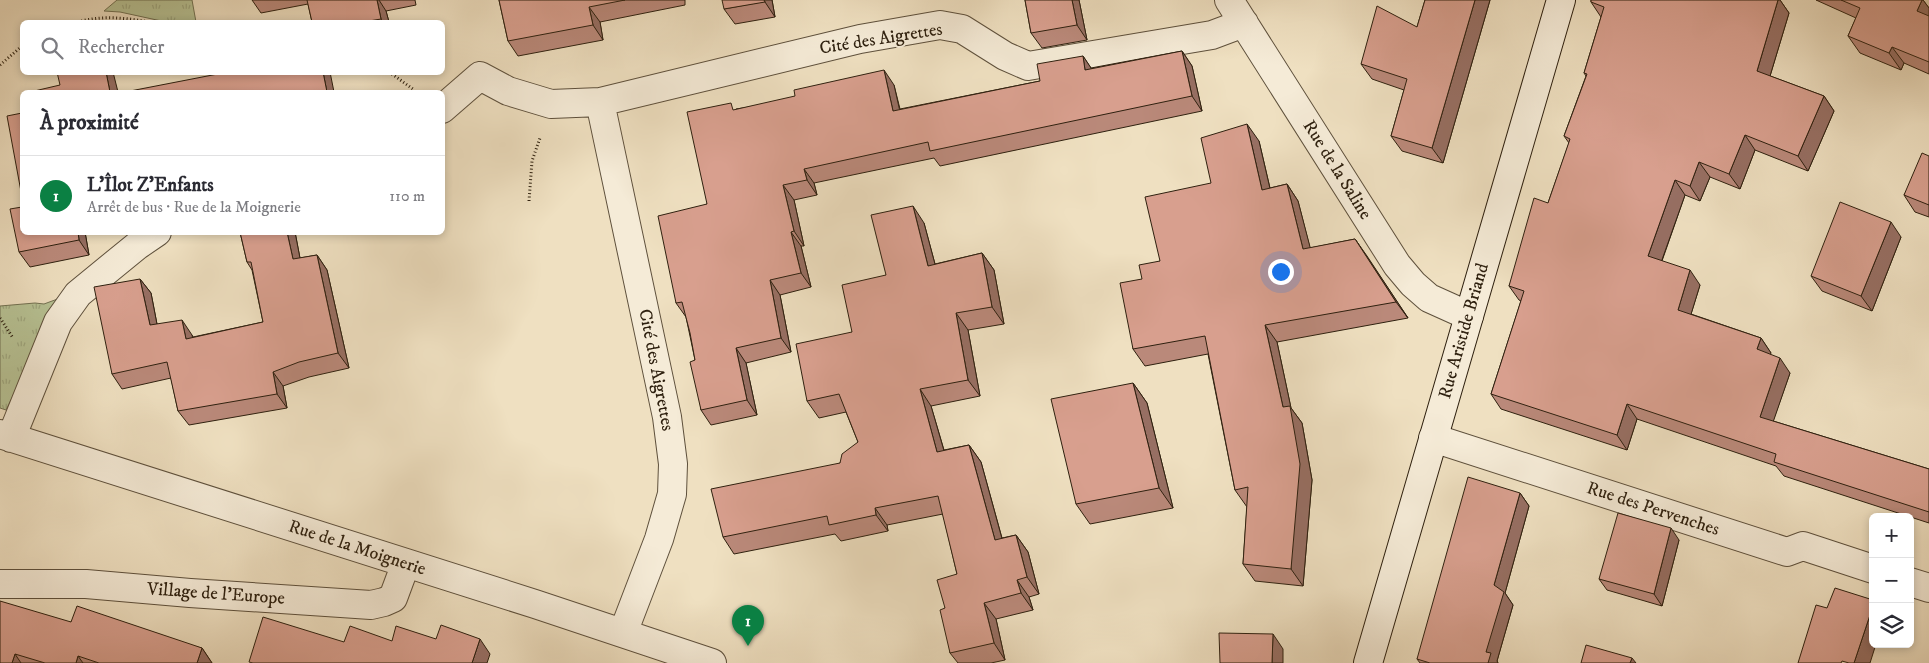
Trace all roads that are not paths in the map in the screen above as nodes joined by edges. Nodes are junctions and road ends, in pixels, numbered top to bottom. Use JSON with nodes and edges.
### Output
{"nodes":[{"id":1,"x":1229,"y":0,"type":"edge"},
{"id":2,"x":1561,"y":0,"type":"edge"},
{"id":3,"x":1244,"y":23,"type":"junction"},
{"id":4,"x":600,"y":102,"type":"junction"},
{"id":5,"x":445,"y":106,"type":"edge"},
{"id":6,"x":153,"y":235,"type":"edge"},
{"id":7,"x":1469,"y":316,"type":"junction"},
{"id":8,"x":6,"y":436,"type":"edge"},
{"id":9,"x":1433,"y":438,"type":"junction"},
{"id":10,"x":406,"y":563,"type":"junction"},
{"id":11,"x":1869,"y":569,"type":"edge"},
{"id":12,"x":1914,"y":583,"type":"edge"},
{"id":13,"x":0,"y":584,"type":"edge"},
{"id":14,"x":1929,"y":588,"type":"edge"},
{"id":15,"x":623,"y":633,"type":"junction"},
{"id":16,"x":712,"y":663,"type":"edge"},
{"id":17,"x":1368,"y":663,"type":"edge"}],
"edges":[{"from":1,"to":3,"type":"street","name":"Rue de la Saline"},
{"from":2,"to":7,"type":"street","name":"Rue Aristide Briand"},
{"from":3,"to":4,"type":"street","name":"Cité des Aigrettes"},
{"from":3,"to":7,"type":"street","name":"Rue de la Saline"},
{"from":4,"to":5,"type":"street","name":"Cité des Aigrettes"},
{"from":4,"to":15,"type":"street","name":"Cité des Aigrettes"},
{"from":6,"to":8,"type":"street"},
{"from":7,"to":9,"type":"street","name":"Rue Aristide Briand"},
{"from":8,"to":10,"type":"street","name":"Rue de la Moignerie"},
{"from":9,"to":11,"type":"street","name":"Rue des Pervenches"},
{"from":9,"to":17,"type":"street","name":"Rue Aristide Briand"},
{"from":10,"to":13,"type":"street","name":"Village de l'Europe"},
{"from":10,"to":15,"type":"street","name":"Rue de la Moignerie"},
{"from":12,"to":14,"type":"street"},
{"from":15,"to":16,"type":"street","name":"Rue de la Moignerie"}]}
